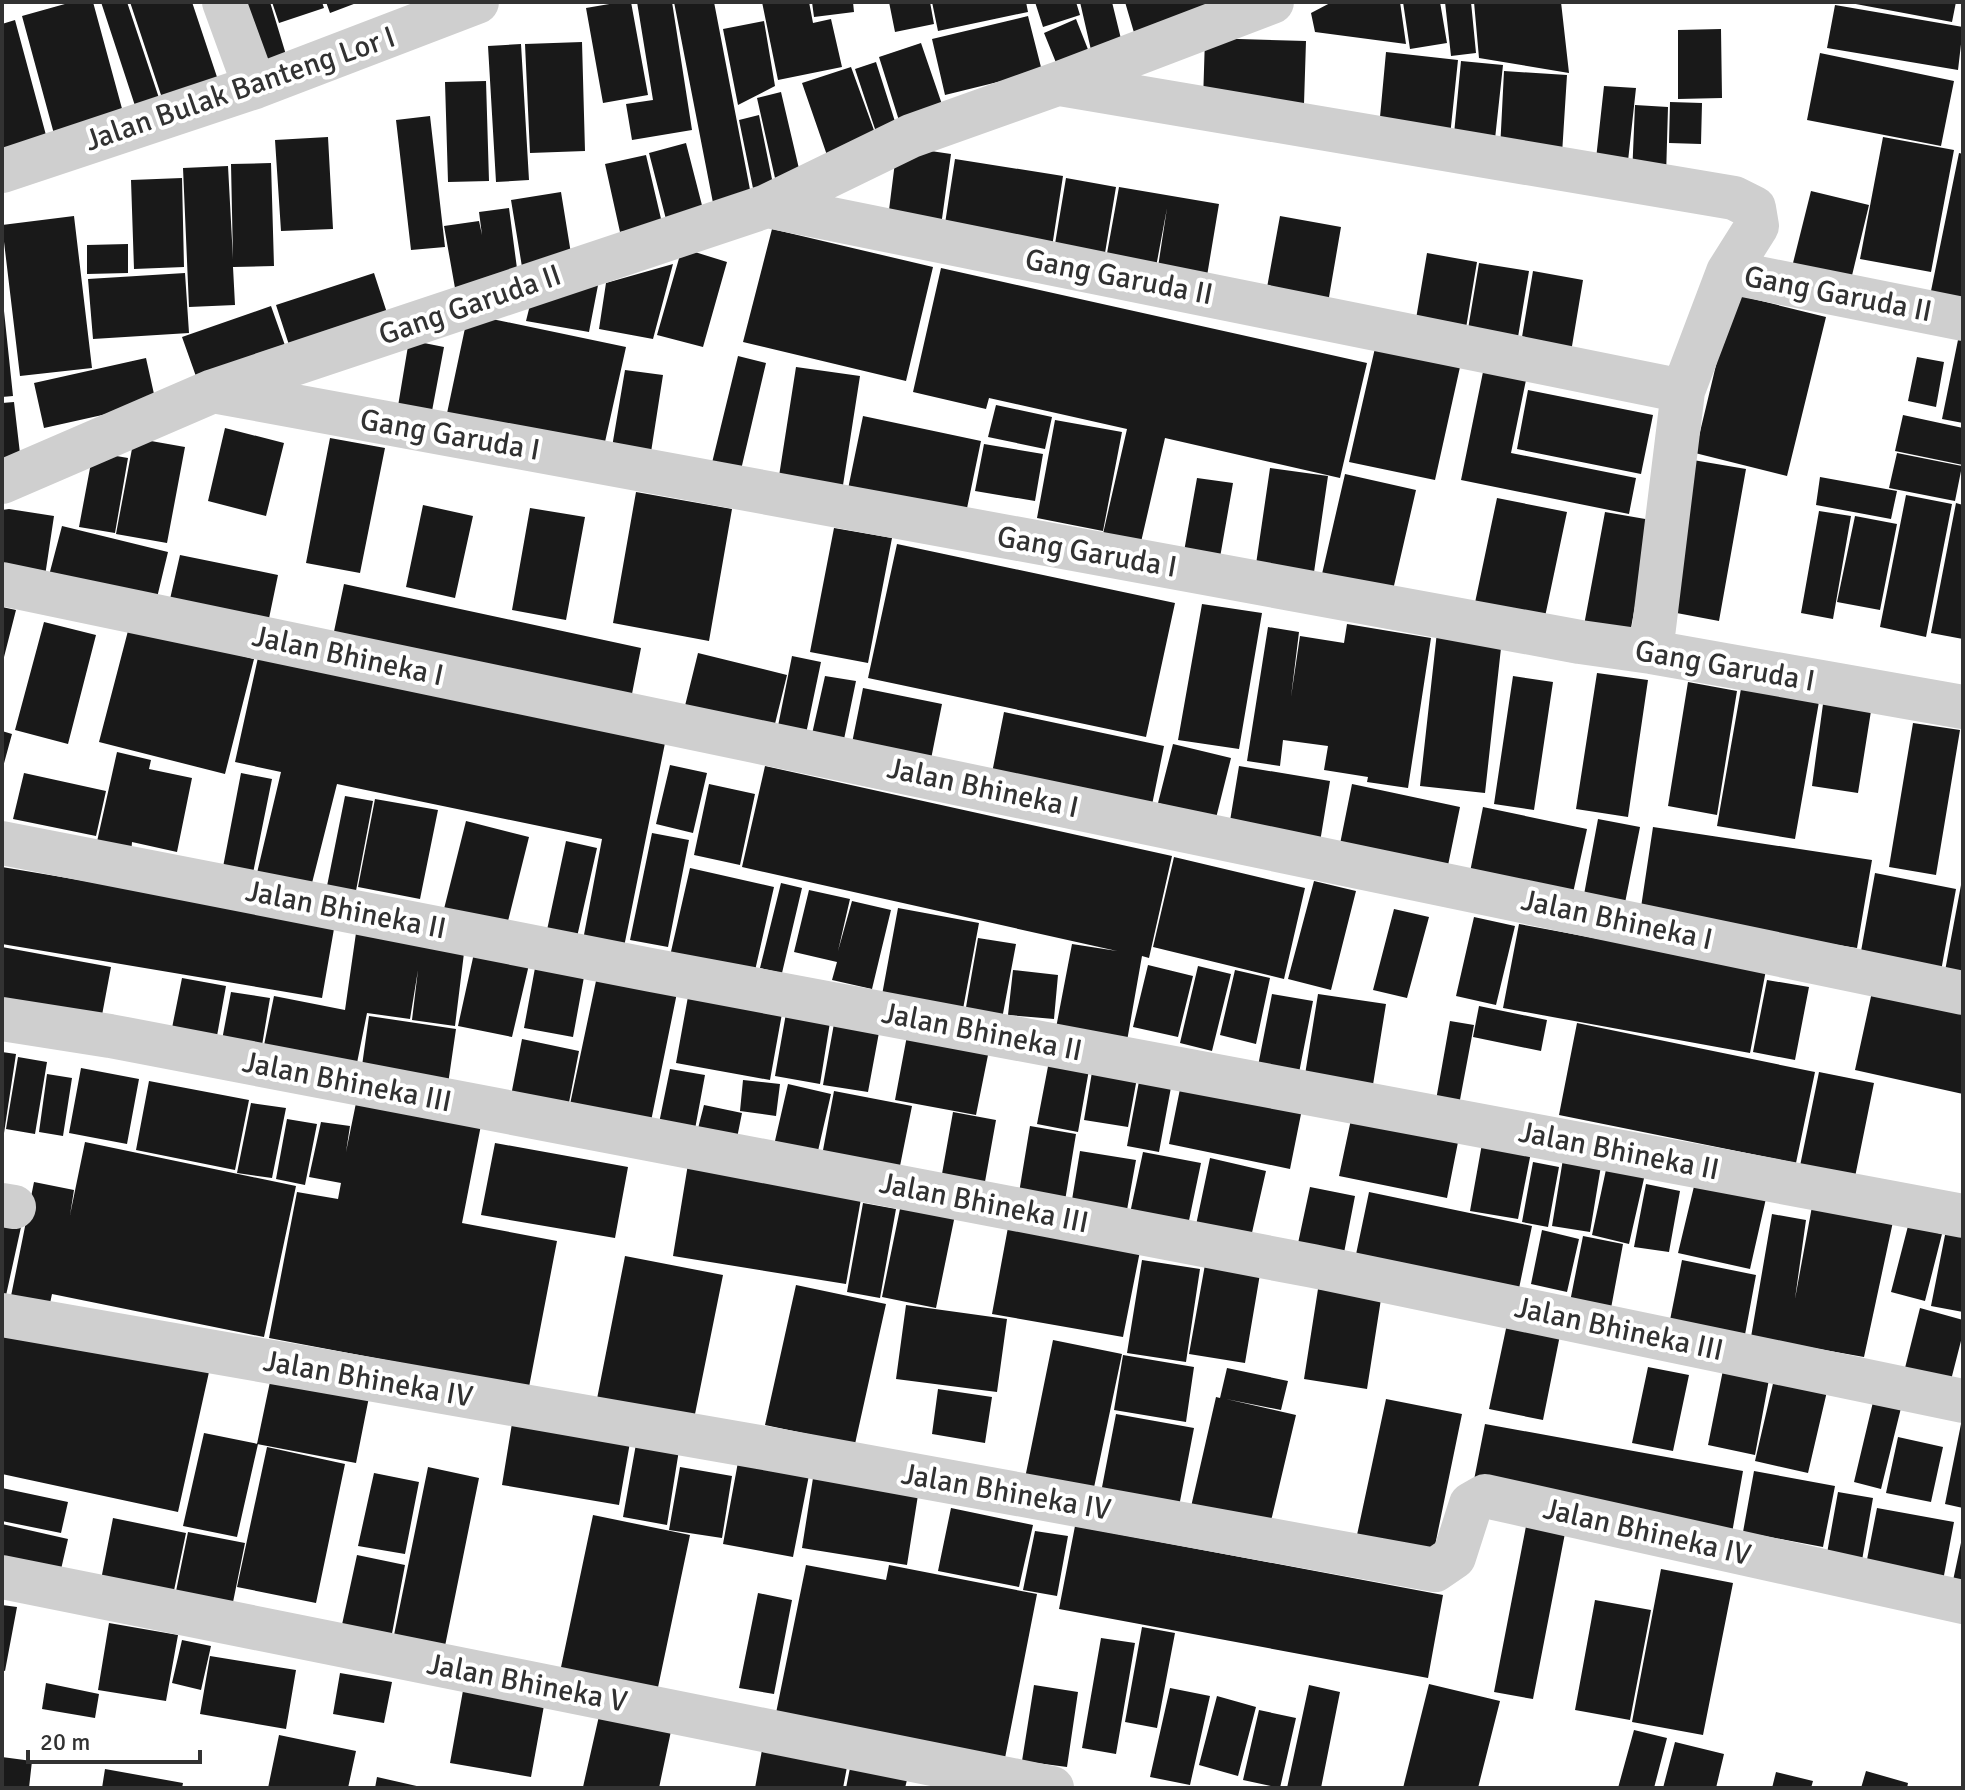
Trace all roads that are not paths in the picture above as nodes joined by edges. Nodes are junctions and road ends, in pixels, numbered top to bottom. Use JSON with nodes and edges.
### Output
{"nodes":[{"id":1,"x":224,"y":2,"type":"edge"},
{"id":2,"x":477,"y":2,"type":"edge"},
{"id":3,"x":1272,"y":2,"type":"edge"},
{"id":4,"x":1057,"y":84,"type":"junction"},
{"id":5,"x":255,"y":87,"type":"junction"},
{"id":6,"x":2,"y":171,"type":"edge"},
{"id":7,"x":767,"y":206,"type":"junction"},
{"id":8,"x":1728,"y":272,"type":"junction"},
{"id":9,"x":1963,"y":319,"type":"edge"},
{"id":10,"x":213,"y":391,"type":"junction"},
{"id":11,"x":1683,"y":391,"type":"junction"},
{"id":12,"x":2,"y":482,"type":"edge"},
{"id":13,"x":2,"y":584,"type":"edge"},
{"id":14,"x":1651,"y":652,"type":"junction"},
{"id":15,"x":1963,"y":707,"type":"edge"},
{"id":16,"x":2,"y":843,"type":"edge"},
{"id":17,"x":1963,"y":993,"type":"edge"},
{"id":18,"x":2,"y":1019,"type":"edge"},
{"id":19,"x":1963,"y":1216,"type":"edge"},
{"id":20,"x":2,"y":1315,"type":"edge"},
{"id":21,"x":1963,"y":1401,"type":"edge"},
{"id":22,"x":2,"y":1577,"type":"edge"},
{"id":23,"x":1963,"y":1602,"type":"edge"},
{"id":24,"x":1052,"y":1788,"type":"edge"}],
"edges":[{"from":1,"to":5,"type":"street"},
{"from":2,"to":5,"type":"street","name":"Jalan Bulak Banteng Lor I"},
{"from":3,"to":4,"type":"street"},
{"from":4,"to":7,"type":"street"},
{"from":4,"to":8,"type":"street"},
{"from":5,"to":6,"type":"street","name":"Jalan Bulak Banteng Lor I"},
{"from":7,"to":10,"type":"street","name":"Gang Garuda II"},
{"from":7,"to":11,"type":"street","name":"Gang Garuda II"},
{"from":8,"to":9,"type":"street","name":"Gang Garuda II"},
{"from":8,"to":11,"type":"street","name":"Gang Garuda II"},
{"from":10,"to":12,"type":"street"},
{"from":10,"to":14,"type":"street","name":"Gang Garuda I"},
{"from":11,"to":14,"type":"street"},
{"from":13,"to":17,"type":"street","name":"Jalan Bhineka I"},
{"from":14,"to":15,"type":"street","name":"Gang Garuda I"},
{"from":16,"to":19,"type":"street","name":"Jalan Bhineka II"},
{"from":18,"to":21,"type":"street","name":"Jalan Bhineka III"},
{"from":20,"to":23,"type":"street","name":"Jalan Bhineka IV"},
{"from":22,"to":24,"type":"street","name":"Jalan Bhineka V"}]}
